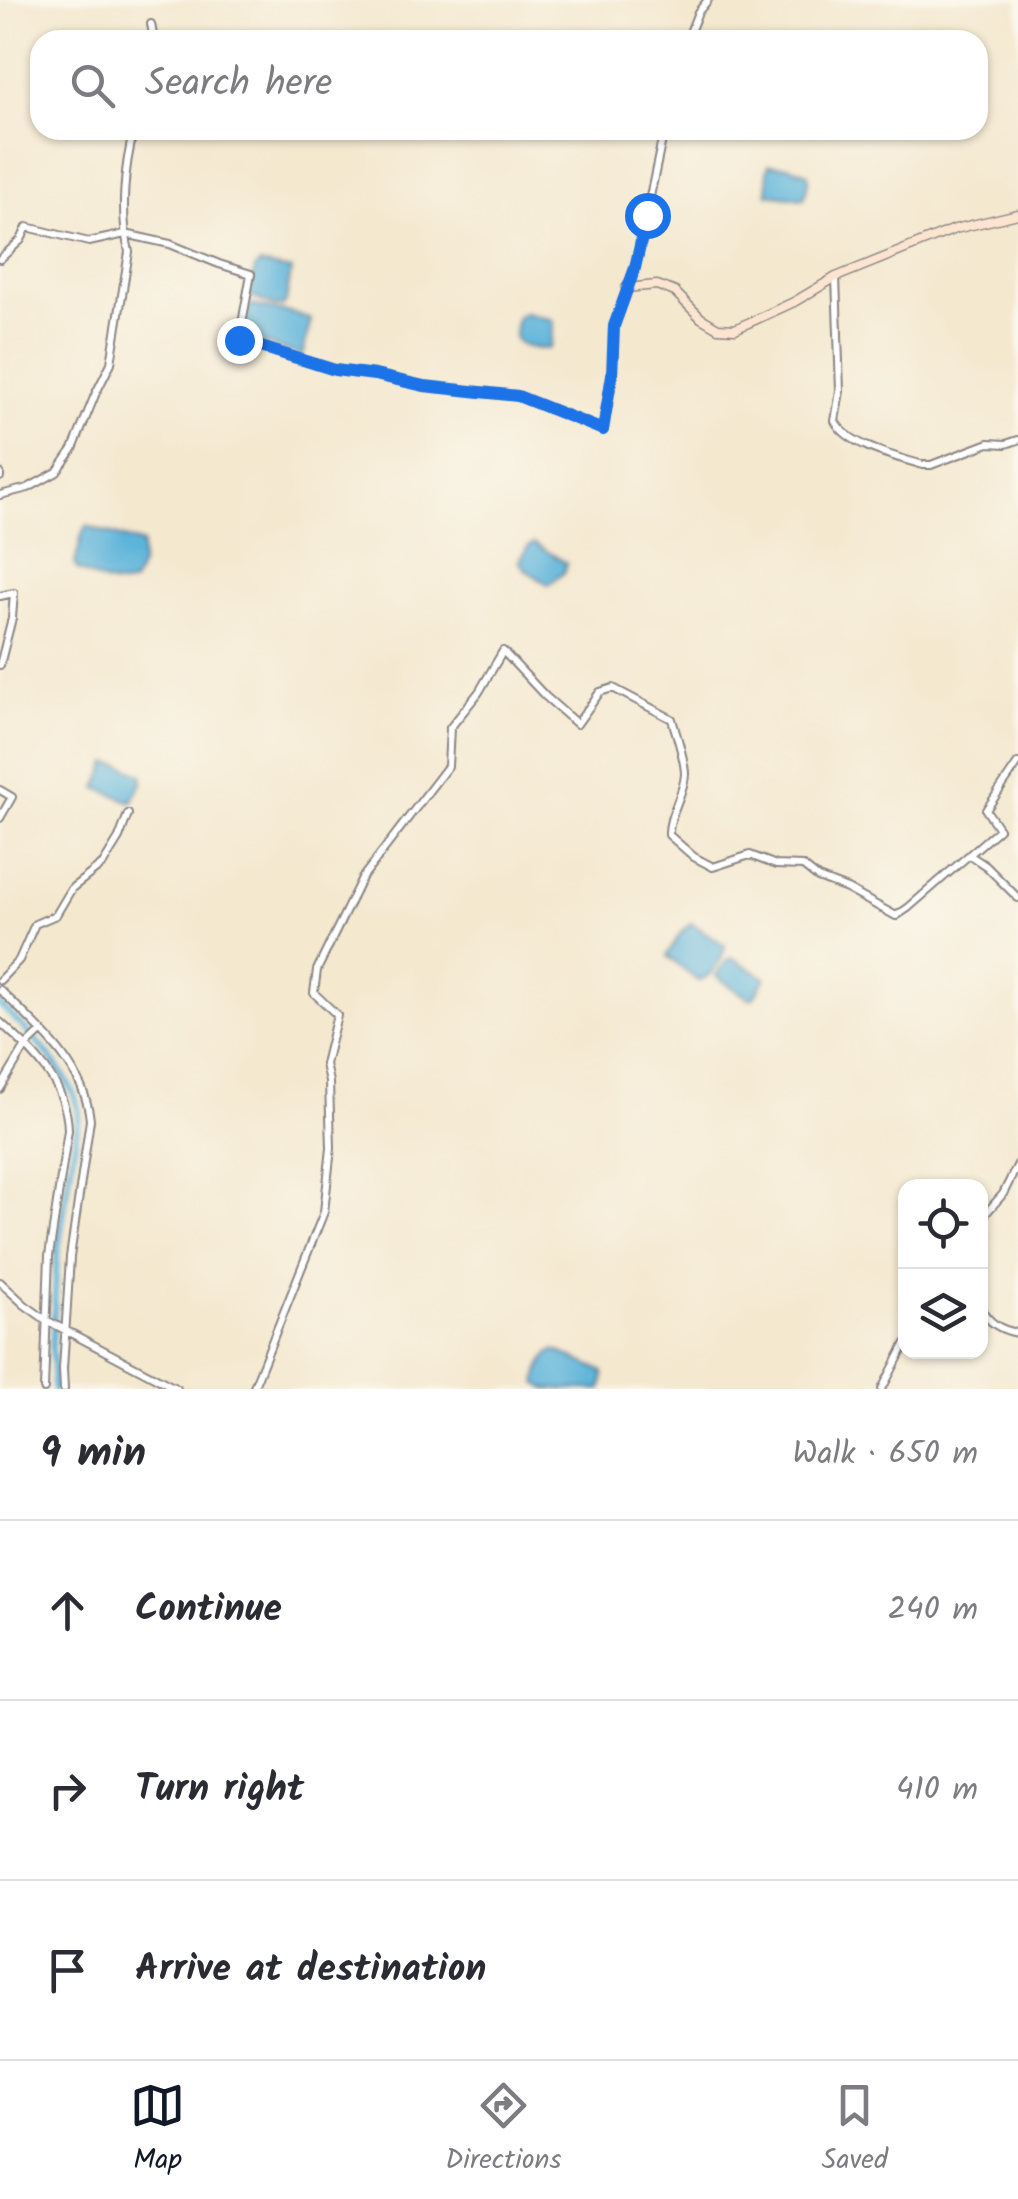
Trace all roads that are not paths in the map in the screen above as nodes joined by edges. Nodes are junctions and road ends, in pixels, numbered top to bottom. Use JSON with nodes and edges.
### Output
{"nodes":[{"id":1,"x":708,"y":0,"type":"edge"},
{"id":2,"x":151,"y":24,"type":"dead end"},
{"id":3,"x":152,"y":30,"type":"edge"},
{"id":4,"x":692,"y":30,"type":"edge"},
{"id":5,"x":132,"y":140,"type":"edge"},
{"id":6,"x":662,"y":140,"type":"edge"},
{"id":7,"x":1018,"y":214,"type":"edge"},
{"id":8,"x":125,"y":234,"type":"junction"},
{"id":9,"x":0,"y":259,"type":"edge"},
{"id":10,"x":836,"y":276,"type":"junction"},
{"id":11,"x":626,"y":288,"type":"junction"},
{"id":12,"x":1018,"y":440,"type":"edge"},
{"id":13,"x":0,"y":495,"type":"edge"},
{"id":14,"x":0,"y":596,"type":"edge"},
{"id":15,"x":0,"y":665,"type":"edge"},
{"id":16,"x":1018,"y":764,"type":"edge"},
{"id":17,"x":0,"y":790,"type":"edge"},
{"id":18,"x":128,"y":814,"type":"dead end"},
{"id":19,"x":0,"y":818,"type":"edge"},
{"id":20,"x":971,"y":856,"type":"junction"},
{"id":21,"x":1018,"y":898,"type":"edge"},
{"id":22,"x":0,"y":980,"type":"edge"},
{"id":23,"x":0,"y":990,"type":"edge"},
{"id":24,"x":0,"y":1022,"type":"edge"},
{"id":25,"x":42,"y":1030,"type":"junction"},
{"id":26,"x":26,"y":1046,"type":"junction"},
{"id":27,"x":0,"y":1089,"type":"edge"},
{"id":28,"x":1018,"y":1164,"type":"edge"},
{"id":29,"x":988,"y":1211,"type":"edge"},
{"id":30,"x":0,"y":1282,"type":"edge"},
{"id":31,"x":988,"y":1319,"type":"edge"},
{"id":32,"x":46,"y":1320,"type":"junction"},
{"id":33,"x":66,"y":1330,"type":"junction"},
{"id":34,"x":1018,"y":1332,"type":"edge"},
{"id":35,"x":898,"y":1358,"type":"edge"},
{"id":36,"x":44,"y":1389,"type":"edge"},
{"id":37,"x":64,"y":1389,"type":"edge"},
{"id":38,"x":177,"y":1389,"type":"edge"},
{"id":39,"x":253,"y":1389,"type":"edge"},
{"id":40,"x":882,"y":1389,"type":"edge"}],
"edges":[{"from":1,"to":4,"type":"street"},
{"from":2,"to":3,"type":"street"},
{"from":5,"to":8,"type":"street"},
{"from":6,"to":11,"type":"street"},
{"from":7,"to":10,"type":"street"},
{"from":8,"to":9,"type":"street"},
{"from":8,"to":11,"type":"street"},
{"from":8,"to":13,"type":"street"},
{"from":10,"to":11,"type":"street"},
{"from":10,"to":12,"type":"street"},
{"from":14,"to":15,"type":"street"},
{"from":16,"to":20,"type":"street"},
{"from":17,"to":19,"type":"street"},
{"from":18,"to":22,"type":"street"},
{"from":20,"to":21,"type":"street"},
{"from":20,"to":39,"type":"street"},
{"from":23,"to":25,"type":"street"},
{"from":24,"to":26,"type":"street"},
{"from":25,"to":26,"type":"street"},
{"from":25,"to":33,"type":"street"},
{"from":26,"to":27,"type":"street"},
{"from":26,"to":32,"type":"street"},
{"from":28,"to":29,"type":"street"},
{"from":30,"to":32,"type":"street"},
{"from":31,"to":34,"type":"street"},
{"from":32,"to":33,"type":"street"},
{"from":32,"to":36,"type":"street"},
{"from":33,"to":37,"type":"street"},
{"from":33,"to":38,"type":"street"},
{"from":35,"to":40,"type":"street"}]}
